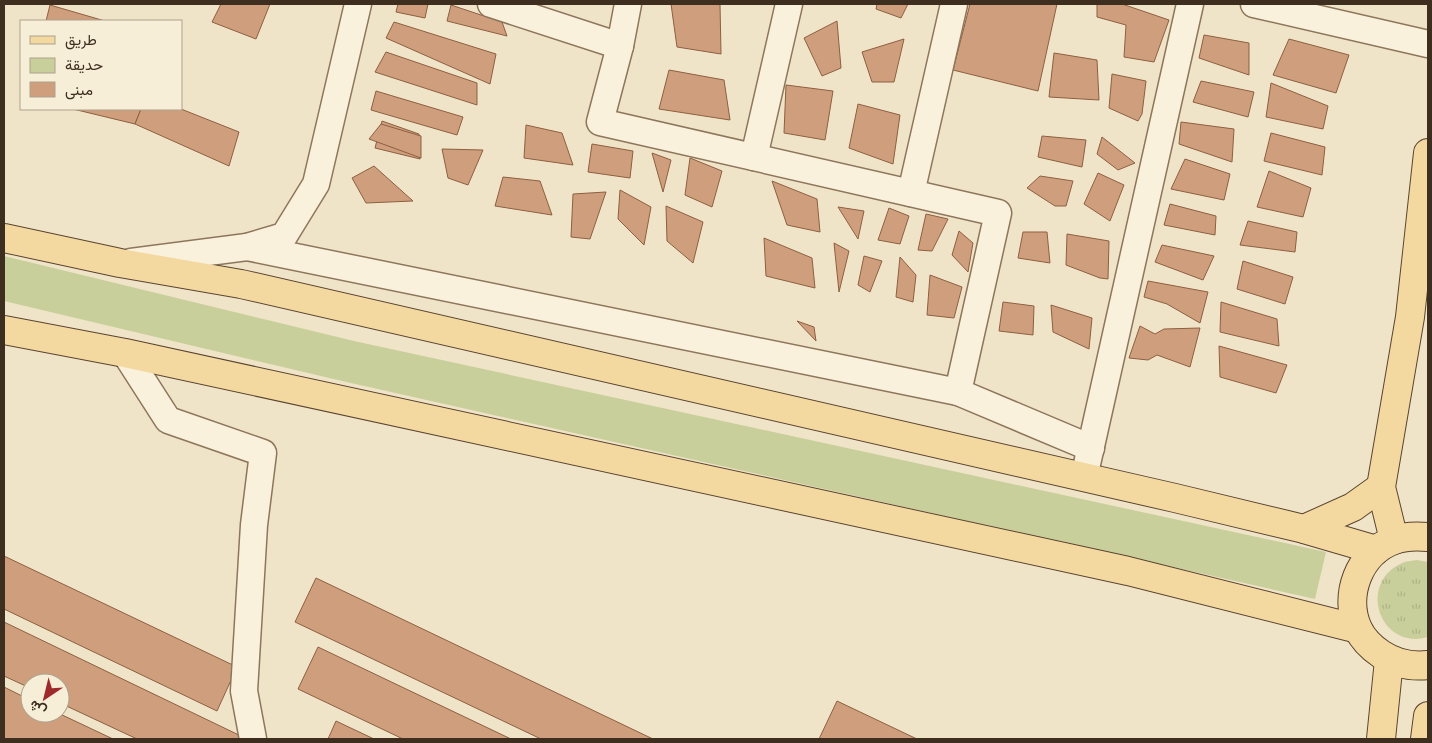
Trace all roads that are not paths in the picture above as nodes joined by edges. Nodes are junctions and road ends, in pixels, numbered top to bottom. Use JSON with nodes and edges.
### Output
{"nodes":[{"id":1,"x":358,"y":4,"type":"edge"},
{"id":2,"x":491,"y":4,"type":"edge"},
{"id":3,"x":628,"y":4,"type":"edge"},
{"id":4,"x":789,"y":4,"type":"edge"},
{"id":5,"x":954,"y":4,"type":"edge"},
{"id":6,"x":1190,"y":4,"type":"edge"},
{"id":7,"x":1254,"y":4,"type":"edge"},
{"id":8,"x":1428,"y":44,"type":"edge"},
{"id":9,"x":620,"y":46,"type":"junction"},
{"id":10,"x":1428,"y":153,"type":"edge"},
{"id":11,"x":754,"y":157,"type":"junction"},
{"id":12,"x":911,"y":193,"type":"junction"},
{"id":13,"x":4,"y":238,"type":"edge"},
{"id":14,"x":247,"y":247,"type":"junction"},
{"id":15,"x":120,"y":263,"type":"junction"},
{"id":16,"x":4,"y":330,"type":"edge"},
{"id":17,"x":125,"y":353,"type":"junction"},
{"id":18,"x":958,"y":392,"type":"junction"},
{"id":19,"x":1091,"y":448,"type":"junction"},
{"id":20,"x":1084,"y":477,"type":"junction"},
{"id":21,"x":1381,"y":487,"type":"junction"},
{"id":22,"x":1304,"y":529,"type":"junction"},
{"id":23,"x":1428,"y":537,"type":"edge"},
{"id":24,"x":1385,"y":545,"type":"junction"},
{"id":25,"x":1358,"y":630,"type":"junction"},
{"id":26,"x":1389,"y":660,"type":"junction"},
{"id":27,"x":1428,"y":665,"type":"edge"},
{"id":28,"x":1428,"y":716,"type":"edge"},
{"id":29,"x":253,"y":739,"type":"edge"},
{"id":30,"x":1381,"y":739,"type":"edge"},
{"id":31,"x":1426,"y":739,"type":"edge"}],
"edges":[{"from":1,"to":14,"type":"street"},
{"from":2,"to":9,"type":"street"},
{"from":3,"to":9,"type":"street"},
{"from":4,"to":11,"type":"street"},
{"from":5,"to":12,"type":"street"},
{"from":6,"to":19,"type":"street"},
{"from":7,"to":8,"type":"street"},
{"from":9,"to":11,"type":"street"},
{"from":10,"to":21,"type":"main road"},
{"from":11,"to":12,"type":"street"},
{"from":12,"to":18,"type":"street"},
{"from":13,"to":15,"type":"main road"},
{"from":14,"to":15,"type":"street"},
{"from":14,"to":18,"type":"street"},
{"from":15,"to":20,"type":"main road"},
{"from":16,"to":17,"type":"main road"},
{"from":17,"to":25,"type":"main road"},
{"from":17,"to":29,"type":"street"},
{"from":18,"to":19,"type":"street"},
{"from":19,"to":20,"type":"street"},
{"from":20,"to":22,"type":"main road"},
{"from":21,"to":22,"type":"main road"},
{"from":21,"to":24,"type":"main road"},
{"from":22,"to":24,"type":"main road"},
{"from":23,"to":24,"type":"main road"},
{"from":24,"to":25,"type":"main road"},
{"from":25,"to":26,"type":"main road"},
{"from":26,"to":27,"type":"main road"},
{"from":26,"to":30,"type":"main road"},
{"from":28,"to":31,"type":"main road"}]}
